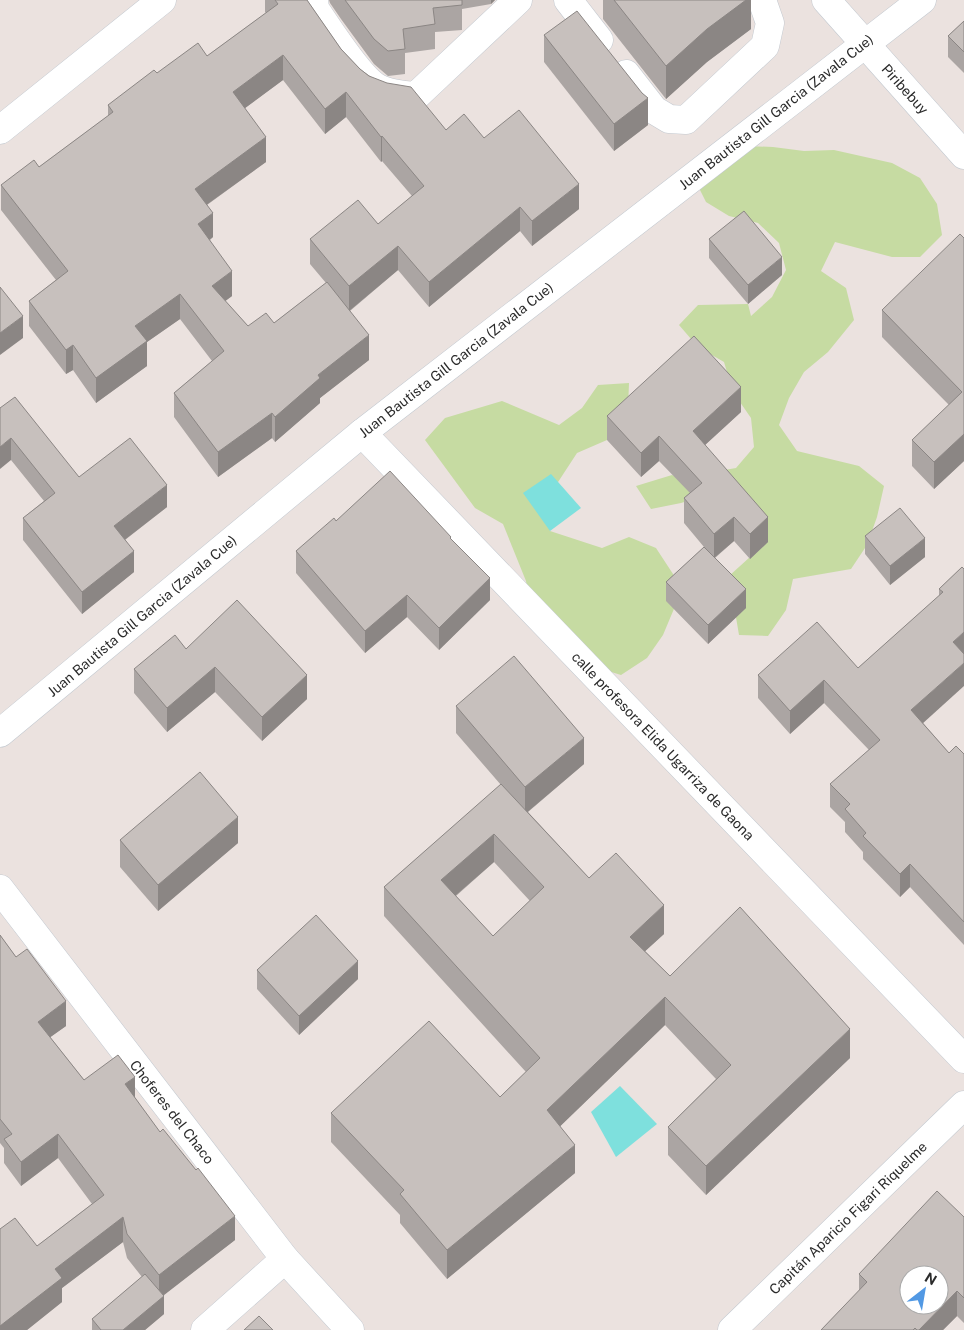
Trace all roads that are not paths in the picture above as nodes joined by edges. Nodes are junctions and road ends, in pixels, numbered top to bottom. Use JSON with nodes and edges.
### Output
{"nodes":[{"id":1,"x":162,"y":0,"type":"edge"},
{"id":2,"x":314,"y":0,"type":"edge"},
{"id":3,"x":518,"y":0,"type":"edge"},
{"id":4,"x":568,"y":0,"type":"edge"},
{"id":5,"x":762,"y":0,"type":"edge"},
{"id":6,"x":826,"y":0,"type":"edge"},
{"id":7,"x":922,"y":0,"type":"edge"},
{"id":8,"x":864,"y":44,"type":"junction"},
{"id":9,"x":0,"y":130,"type":"edge"},
{"id":10,"x":964,"y":155,"type":"edge"},
{"id":11,"x":362,"y":433,"type":"junction"},
{"id":12,"x":0,"y":733,"type":"edge"},
{"id":13,"x":0,"y":889,"type":"edge"},
{"id":14,"x":964,"y":1059,"type":"edge"},
{"id":15,"x":964,"y":1105,"type":"edge"},
{"id":16,"x":285,"y":1259,"type":"junction"},
{"id":17,"x":205,"y":1330,"type":"edge"},
{"id":18,"x":350,"y":1330,"type":"edge"},
{"id":19,"x":732,"y":1330,"type":"edge"}],
"edges":[{"from":1,"to":9,"type":"street"},
{"from":2,"to":3,"type":"street"},
{"from":4,"to":5,"type":"street"},
{"from":6,"to":8,"type":"street","name":"Piribebuy"},
{"from":7,"to":8,"type":"street","name":"Juan Bautista Gill Garcia (Zavala Cue)"},
{"from":8,"to":10,"type":"street","name":"Piribebuy"},
{"from":8,"to":11,"type":"street","name":"Juan Bautista Gill Garcia (Zavala Cue)"},
{"from":11,"to":12,"type":"street","name":"Juan Bautista Gill Garcia (Zavala Cue)"},
{"from":11,"to":14,"type":"street","name":"calle profesora Elida Ugarriza de Gaona"},
{"from":13,"to":16,"type":"street","name":"Choferes del Chaco"},
{"from":15,"to":19,"type":"street","name":"Capitán Aparicio Figari Riquelme"},
{"from":16,"to":17,"type":"street"},
{"from":16,"to":18,"type":"street","name":"Choferes del Chaco"}]}
